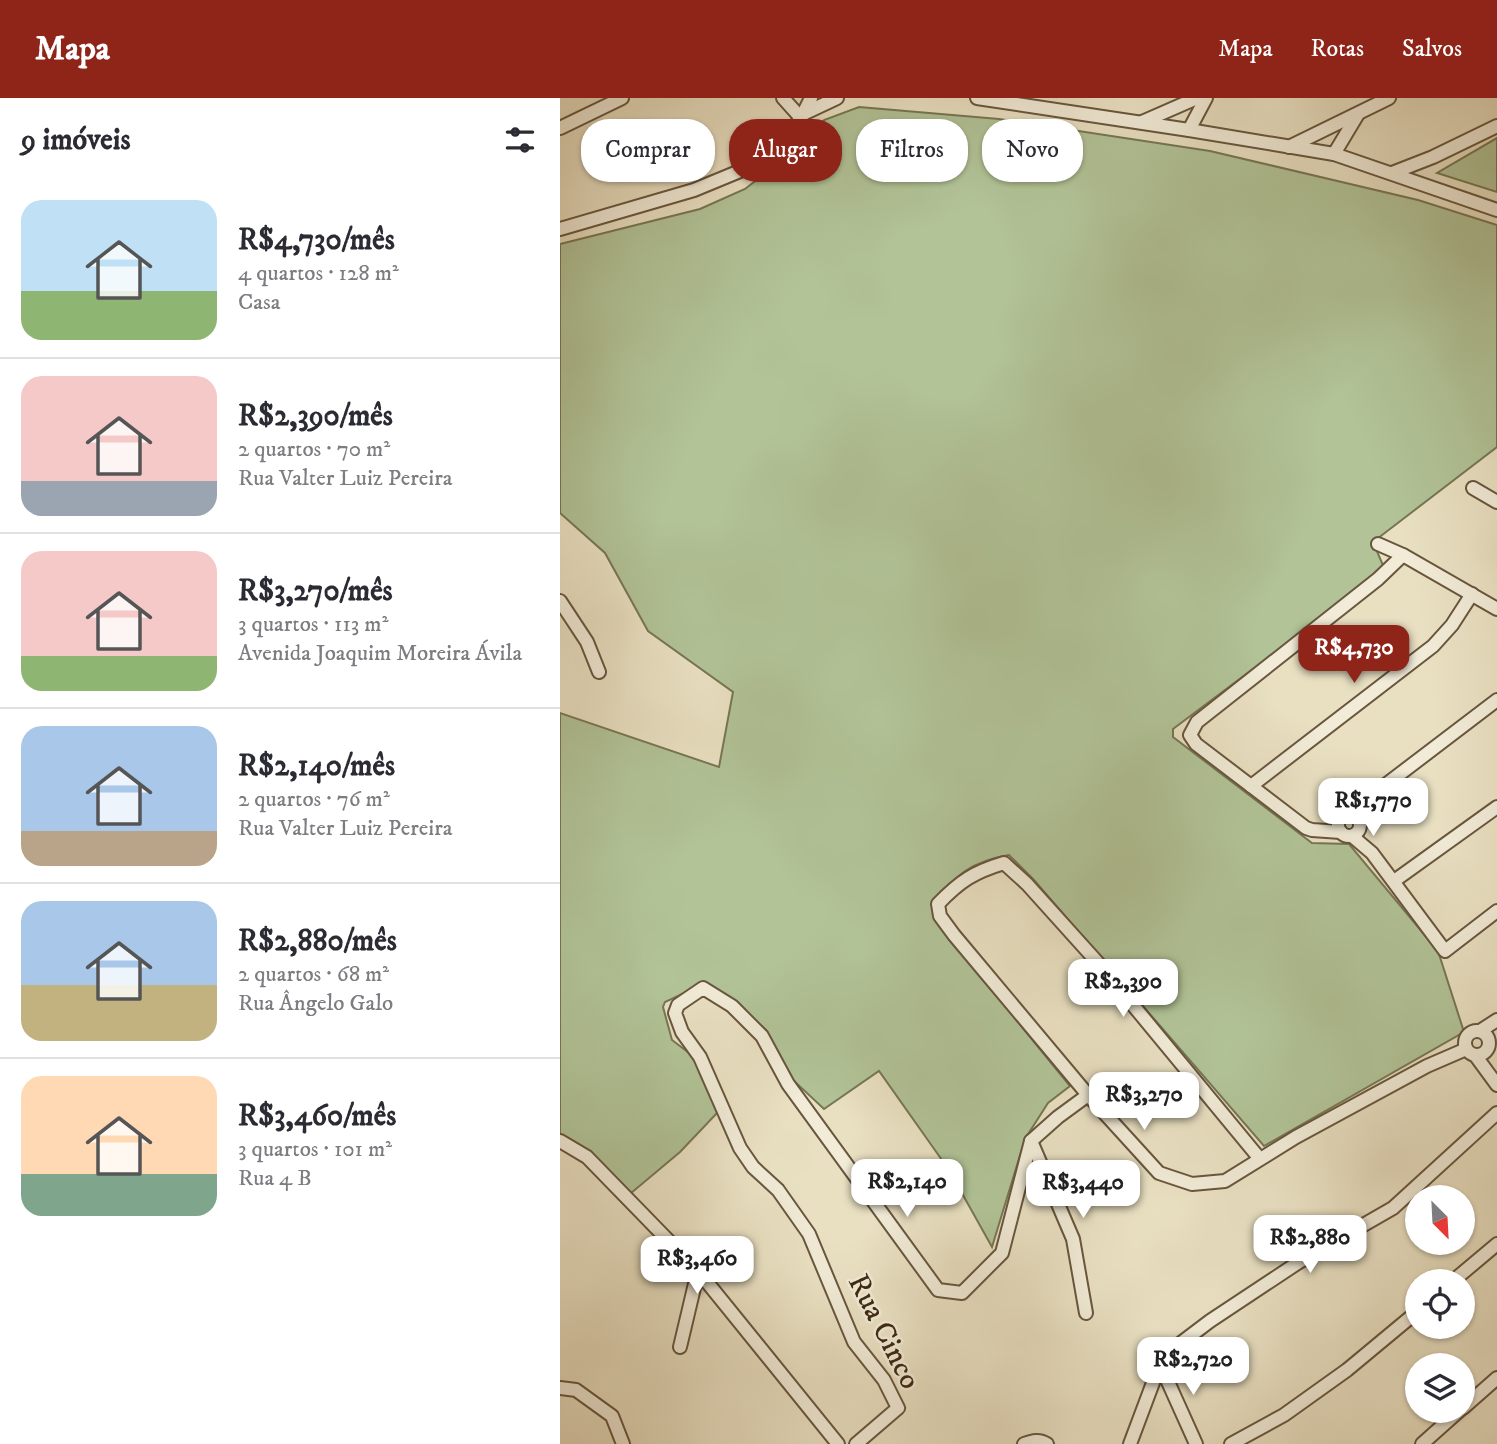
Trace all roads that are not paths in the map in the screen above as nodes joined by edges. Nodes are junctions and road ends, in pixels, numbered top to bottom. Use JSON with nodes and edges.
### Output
{"nodes":[{"id":1,"x":621,"y":98,"type":"edge"},
{"id":2,"x":782,"y":98,"type":"edge"},
{"id":3,"x":811,"y":98,"type":"edge"},
{"id":4,"x":837,"y":98,"type":"edge"},
{"id":5,"x":977,"y":98,"type":"edge"},
{"id":6,"x":1197,"y":98,"type":"edge"},
{"id":7,"x":1206,"y":98,"type":"edge"},
{"id":8,"x":1389,"y":98,"type":"edge"},
{"id":9,"x":1002,"y":99,"type":"edge"},
{"id":10,"x":1054,"y":103,"type":"edge"},
{"id":11,"x":1358,"y":113,"type":"junction"},
{"id":12,"x":802,"y":116,"type":"junction"},
{"id":13,"x":1142,"y":122,"type":"junction"},
{"id":14,"x":1497,"y":126,"type":"edge"},
{"id":15,"x":560,"y":128,"type":"edge"},
{"id":16,"x":1189,"y":130,"type":"junction"},
{"id":17,"x":1289,"y":148,"type":"junction"},
{"id":18,"x":1334,"y":155,"type":"junction"},
{"id":19,"x":1433,"y":157,"type":"junction"},
{"id":20,"x":1392,"y":173,"type":"junction"},
{"id":21,"x":1423,"y":184,"type":"junction"},
{"id":22,"x":1497,"y":210,"type":"edge"},
{"id":23,"x":560,"y":229,"type":"edge"},
{"id":24,"x":1473,"y":488,"type":"dead end"},
{"id":25,"x":1497,"y":502,"type":"edge"},
{"id":26,"x":1378,"y":544,"type":"dead end"},
{"id":27,"x":1403,"y":555,"type":"junction"},
{"id":28,"x":1472,"y":594,"type":"junction"},
{"id":29,"x":560,"y":601,"type":"edge"},
{"id":30,"x":1497,"y":609,"type":"edge"},
{"id":31,"x":599,"y":672,"type":"dead end"},
{"id":32,"x":1497,"y":701,"type":"edge"},
{"id":33,"x":1251,"y":786,"type":"junction"},
{"id":34,"x":1497,"y":807,"type":"edge"},
{"id":35,"x":1349,"y":825,"type":"junction"},
{"id":36,"x":1394,"y":881,"type":"junction"},
{"id":37,"x":1497,"y":911,"type":"edge"},
{"id":38,"x":1497,"y":1020,"type":"edge"},
{"id":39,"x":1480,"y":1031,"type":"junction"},
{"id":40,"x":1492,"y":1041,"type":"edge"},
{"id":41,"x":1470,"y":1051,"type":"junction"},
{"id":42,"x":1497,"y":1084,"type":"edge"},
{"id":43,"x":1088,"y":1096,"type":"junction"},
{"id":44,"x":1497,"y":1113,"type":"edge"},
{"id":45,"x":560,"y":1141,"type":"edge"},
{"id":46,"x":1031,"y":1141,"type":"junction"},
{"id":47,"x":1260,"y":1159,"type":"junction"},
{"id":48,"x":1497,"y":1244,"type":"edge"},
{"id":49,"x":1467,"y":1269,"type":"edge"},
{"id":50,"x":698,"y":1271,"type":"junction"},
{"id":51,"x":1086,"y":1313,"type":"dead end"},
{"id":52,"x":1405,"y":1322,"type":"edge"},
{"id":53,"x":680,"y":1347,"type":"dead end"},
{"id":54,"x":1160,"y":1364,"type":"junction"},
{"id":55,"x":1497,"y":1378,"type":"edge"},
{"id":56,"x":560,"y":1388,"type":"edge"},
{"id":57,"x":1475,"y":1397,"type":"edge"},
{"id":58,"x":1446,"y":1423,"type":"edge"},
{"id":59,"x":623,"y":1444,"type":"edge"},
{"id":60,"x":838,"y":1444,"type":"edge"},
{"id":61,"x":856,"y":1444,"type":"edge"},
{"id":62,"x":1024,"y":1444,"type":"edge"},
{"id":63,"x":1047,"y":1444,"type":"edge"},
{"id":64,"x":1130,"y":1444,"type":"edge"},
{"id":65,"x":1196,"y":1444,"type":"edge"},
{"id":66,"x":1231,"y":1444,"type":"edge"},
{"id":67,"x":1422,"y":1444,"type":"edge"}],
"edges":[{"from":1,"to":15,"type":"street"},
{"from":2,"to":12,"type":"street"},
{"from":3,"to":12,"type":"street"},
{"from":4,"to":12,"type":"street"},
{"from":5,"to":9,"type":"street"},
{"from":6,"to":13,"type":"street"},
{"from":7,"to":16,"type":"street"},
{"from":8,"to":11,"type":"street"},
{"from":9,"to":10,"type":"street"},
{"from":10,"to":13,"type":"street"},
{"from":11,"to":17,"type":"street"},
{"from":11,"to":18,"type":"street"},
{"from":12,"to":23,"type":"street"},
{"from":13,"to":16,"type":"street"},
{"from":14,"to":19,"type":"street"},
{"from":16,"to":17,"type":"street"},
{"from":17,"to":18,"type":"street"},
{"from":18,"to":20,"type":"street"},
{"from":19,"to":20,"type":"street"},
{"from":19,"to":21,"type":"street"},
{"from":20,"to":21,"type":"street"},
{"from":21,"to":22,"type":"street"},
{"from":24,"to":25,"type":"street"},
{"from":26,"to":27,"type":"street"},
{"from":27,"to":28,"type":"street"},
{"from":27,"to":33,"type":"street"},
{"from":28,"to":30,"type":"street"},
{"from":28,"to":33,"type":"street"},
{"from":29,"to":31,"type":"street"},
{"from":32,"to":35,"type":"street"},
{"from":33,"to":35,"type":"street"},
{"from":34,"to":36,"type":"street"},
{"from":35,"to":36,"type":"street"},
{"from":36,"to":37,"type":"street"},
{"from":38,"to":39,"type":"street"},
{"from":39,"to":40,"type":"street"},
{"from":39,"to":41,"type":"street"},
{"from":40,"to":41,"type":"street"},
{"from":40,"to":42,"type":"street"},
{"from":41,"to":42,"type":"street"},
{"from":41,"to":47,"type":"street"},
{"from":43,"to":46,"type":"street"},
{"from":43,"to":47,"type":"street"},
{"from":43,"to":47,"type":"street"},
{"from":44,"to":54,"type":"street"},
{"from":45,"to":50,"type":"street"},
{"from":46,"to":51,"type":"street"},
{"from":46,"to":61,"type":"street","name":"Rua Cinco"},
{"from":48,"to":49,"type":"street"},
{"from":50,"to":53,"type":"street"},
{"from":50,"to":60,"type":"street"},
{"from":52,"to":66,"type":"street"},
{"from":54,"to":64,"type":"street"},
{"from":54,"to":65,"type":"street"},
{"from":55,"to":57,"type":"street"},
{"from":56,"to":59,"type":"street"},
{"from":58,"to":67,"type":"street"},
{"from":62,"to":63,"type":"street"}]}
